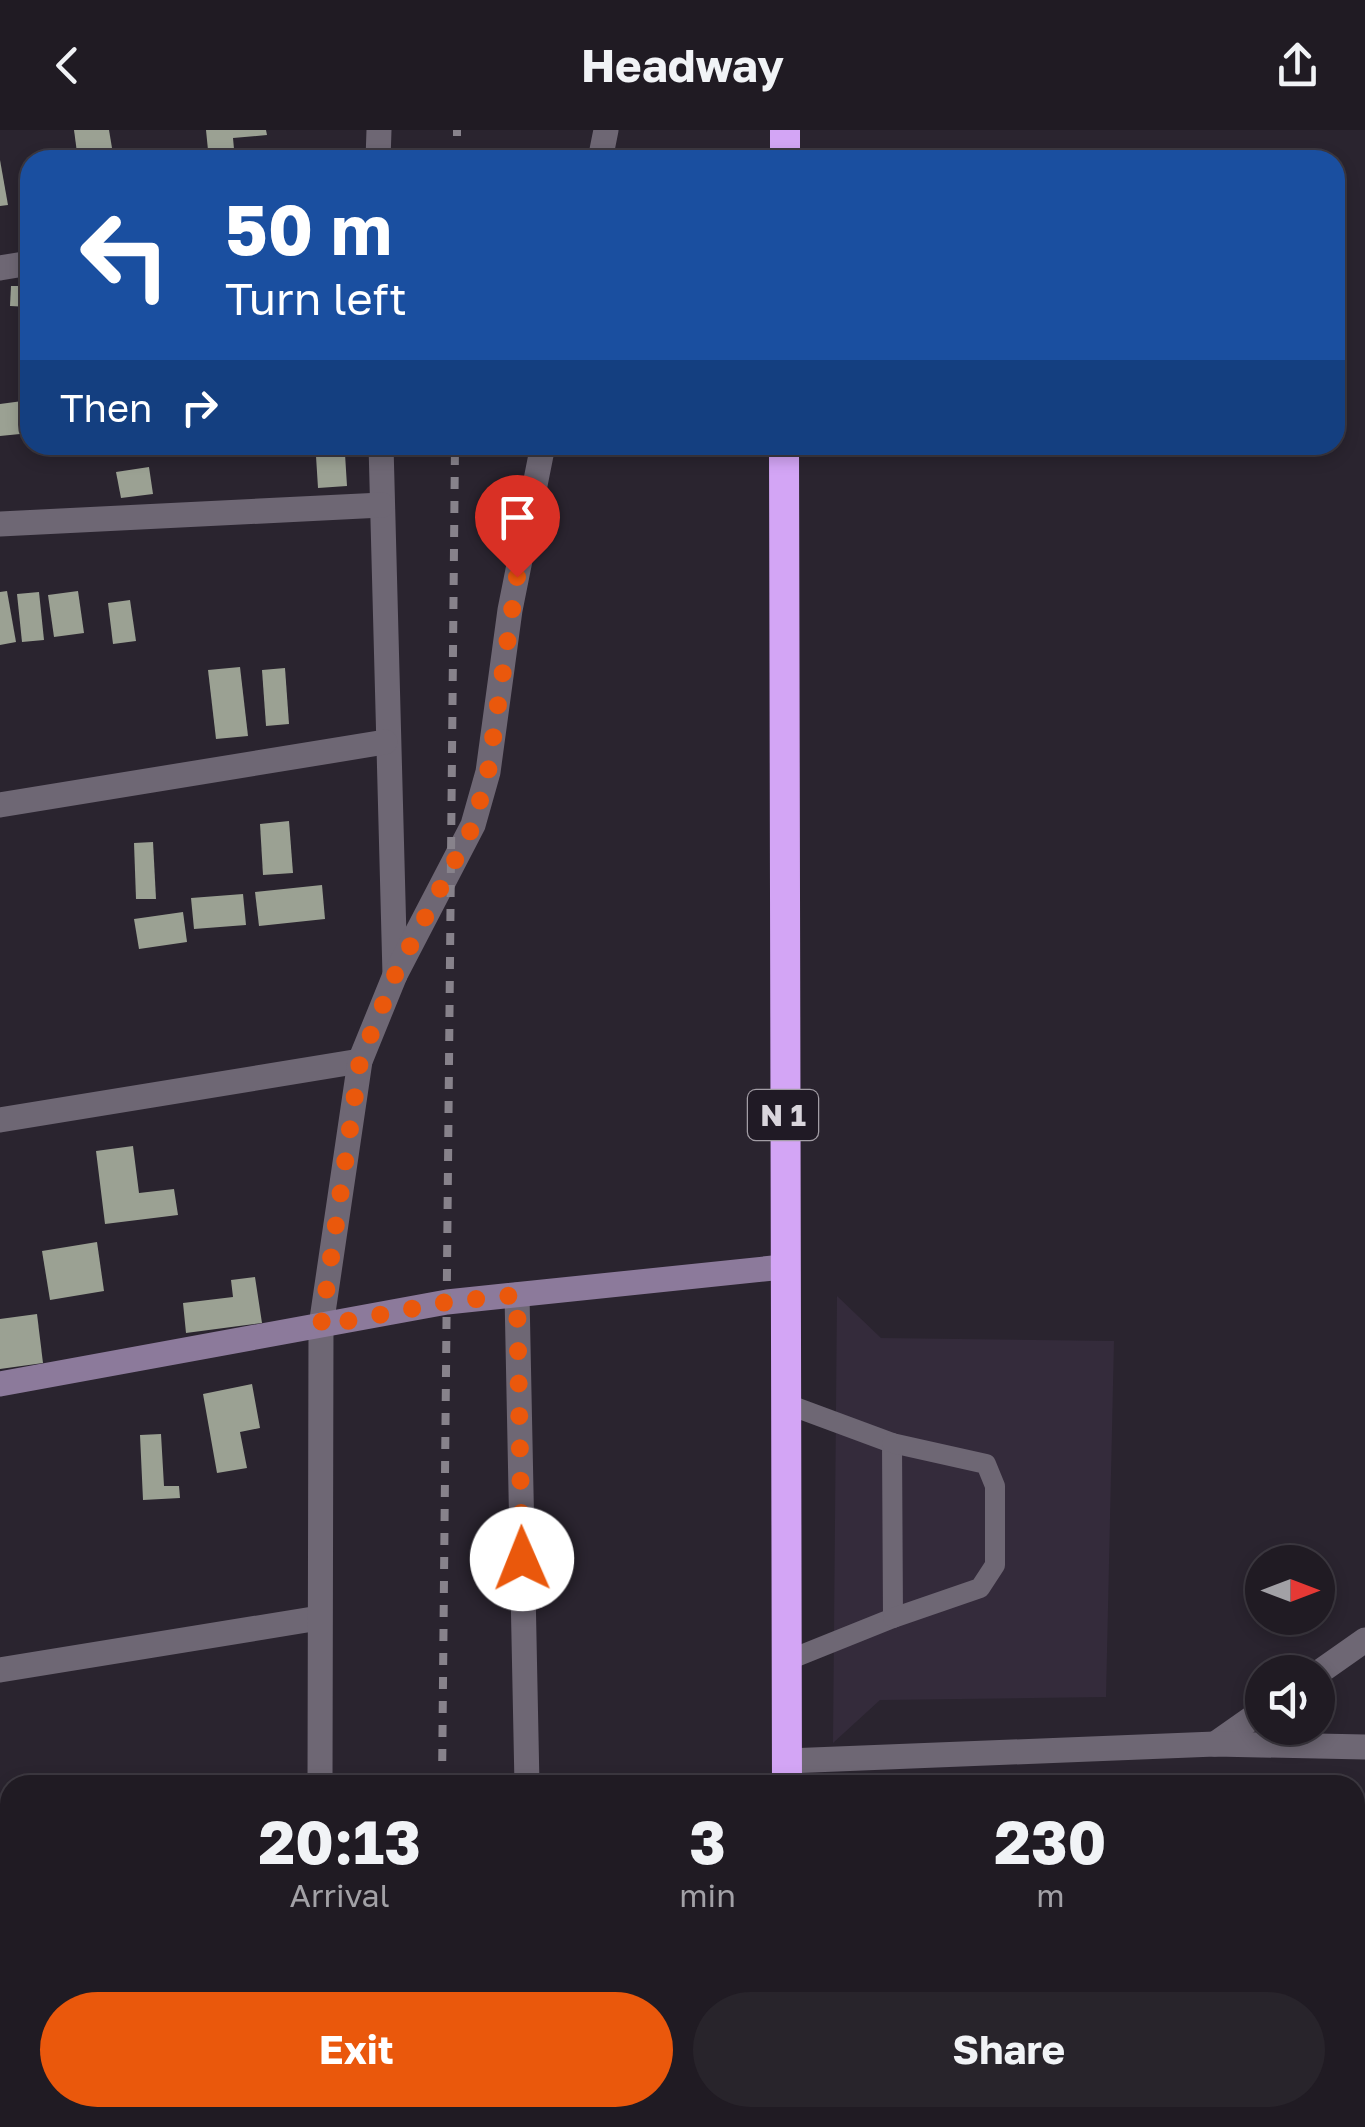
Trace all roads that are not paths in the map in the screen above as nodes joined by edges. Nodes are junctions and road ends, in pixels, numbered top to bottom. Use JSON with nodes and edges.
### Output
{"nodes":[{"id":1,"x":381,"y":455,"type":"edge"},
{"id":2,"x":541,"y":455,"type":"edge"},
{"id":3,"x":784,"y":455,"type":"edge"},
{"id":4,"x":382,"y":506,"type":"junction"},
{"id":5,"x":0,"y":524,"type":"edge"},
{"id":6,"x":386,"y":742,"type":"junction"},
{"id":7,"x":0,"y":805,"type":"edge"},
{"id":8,"x":395,"y":975,"type":"junction"},
{"id":9,"x":360,"y":1061,"type":"junction"},
{"id":10,"x":0,"y":1120,"type":"edge"},
{"id":11,"x":783,"y":1267,"type":"junction"},
{"id":12,"x":517,"y":1295,"type":"junction"},
{"id":13,"x":321,"y":1326,"type":"junction"},
{"id":14,"x":0,"y":1384,"type":"edge"},
{"id":15,"x":784,"y":1403,"type":"junction"},
{"id":16,"x":892,"y":1442,"type":"junction"},
{"id":17,"x":319,"y":1618,"type":"junction"},
{"id":18,"x":893,"y":1618,"type":"junction"},
{"id":19,"x":1365,"y":1640,"type":"edge"},
{"id":20,"x":786,"y":1661,"type":"junction"},
{"id":21,"x":1335,"y":1661,"type":"edge"},
{"id":22,"x":0,"y":1670,"type":"edge"},
{"id":23,"x":1245,"y":1724,"type":"edge"},
{"id":24,"x":1216,"y":1744,"type":"junction"},
{"id":25,"x":1365,"y":1747,"type":"edge"},
{"id":26,"x":787,"y":1773,"type":"edge"},
{"id":27,"x":320,"y":1775,"type":"edge"},
{"id":28,"x":527,"y":1775,"type":"edge"}],
"edges":[{"from":1,"to":4,"type":"street"},
{"from":2,"to":8,"type":"street"},
{"from":3,"to":11,"type":"highway","number":"N 1"},
{"from":4,"to":5,"type":"street"},
{"from":4,"to":6,"type":"street"},
{"from":6,"to":7,"type":"street"},
{"from":6,"to":8,"type":"street"},
{"from":8,"to":9,"type":"street"},
{"from":9,"to":10,"type":"street"},
{"from":9,"to":13,"type":"street"},
{"from":11,"to":12,"type":"street"},
{"from":11,"to":15,"type":"highway","number":"N 1"},
{"from":12,"to":13,"type":"street"},
{"from":12,"to":28,"type":"street"},
{"from":13,"to":14,"type":"street"},
{"from":13,"to":17,"type":"street"},
{"from":15,"to":16,"type":"lane"},
{"from":15,"to":20,"type":"highway","number":"N 1"},
{"from":16,"to":18,"type":"lane"},
{"from":16,"to":18,"type":"lane"},
{"from":17,"to":22,"type":"street"},
{"from":17,"to":27,"type":"street"},
{"from":18,"to":20,"type":"lane"},
{"from":19,"to":21,"type":"street"},
{"from":20,"to":26,"type":"highway","number":"N 1"},
{"from":23,"to":24,"type":"street"},
{"from":24,"to":25,"type":"street"},
{"from":24,"to":26,"type":"street"}]}
